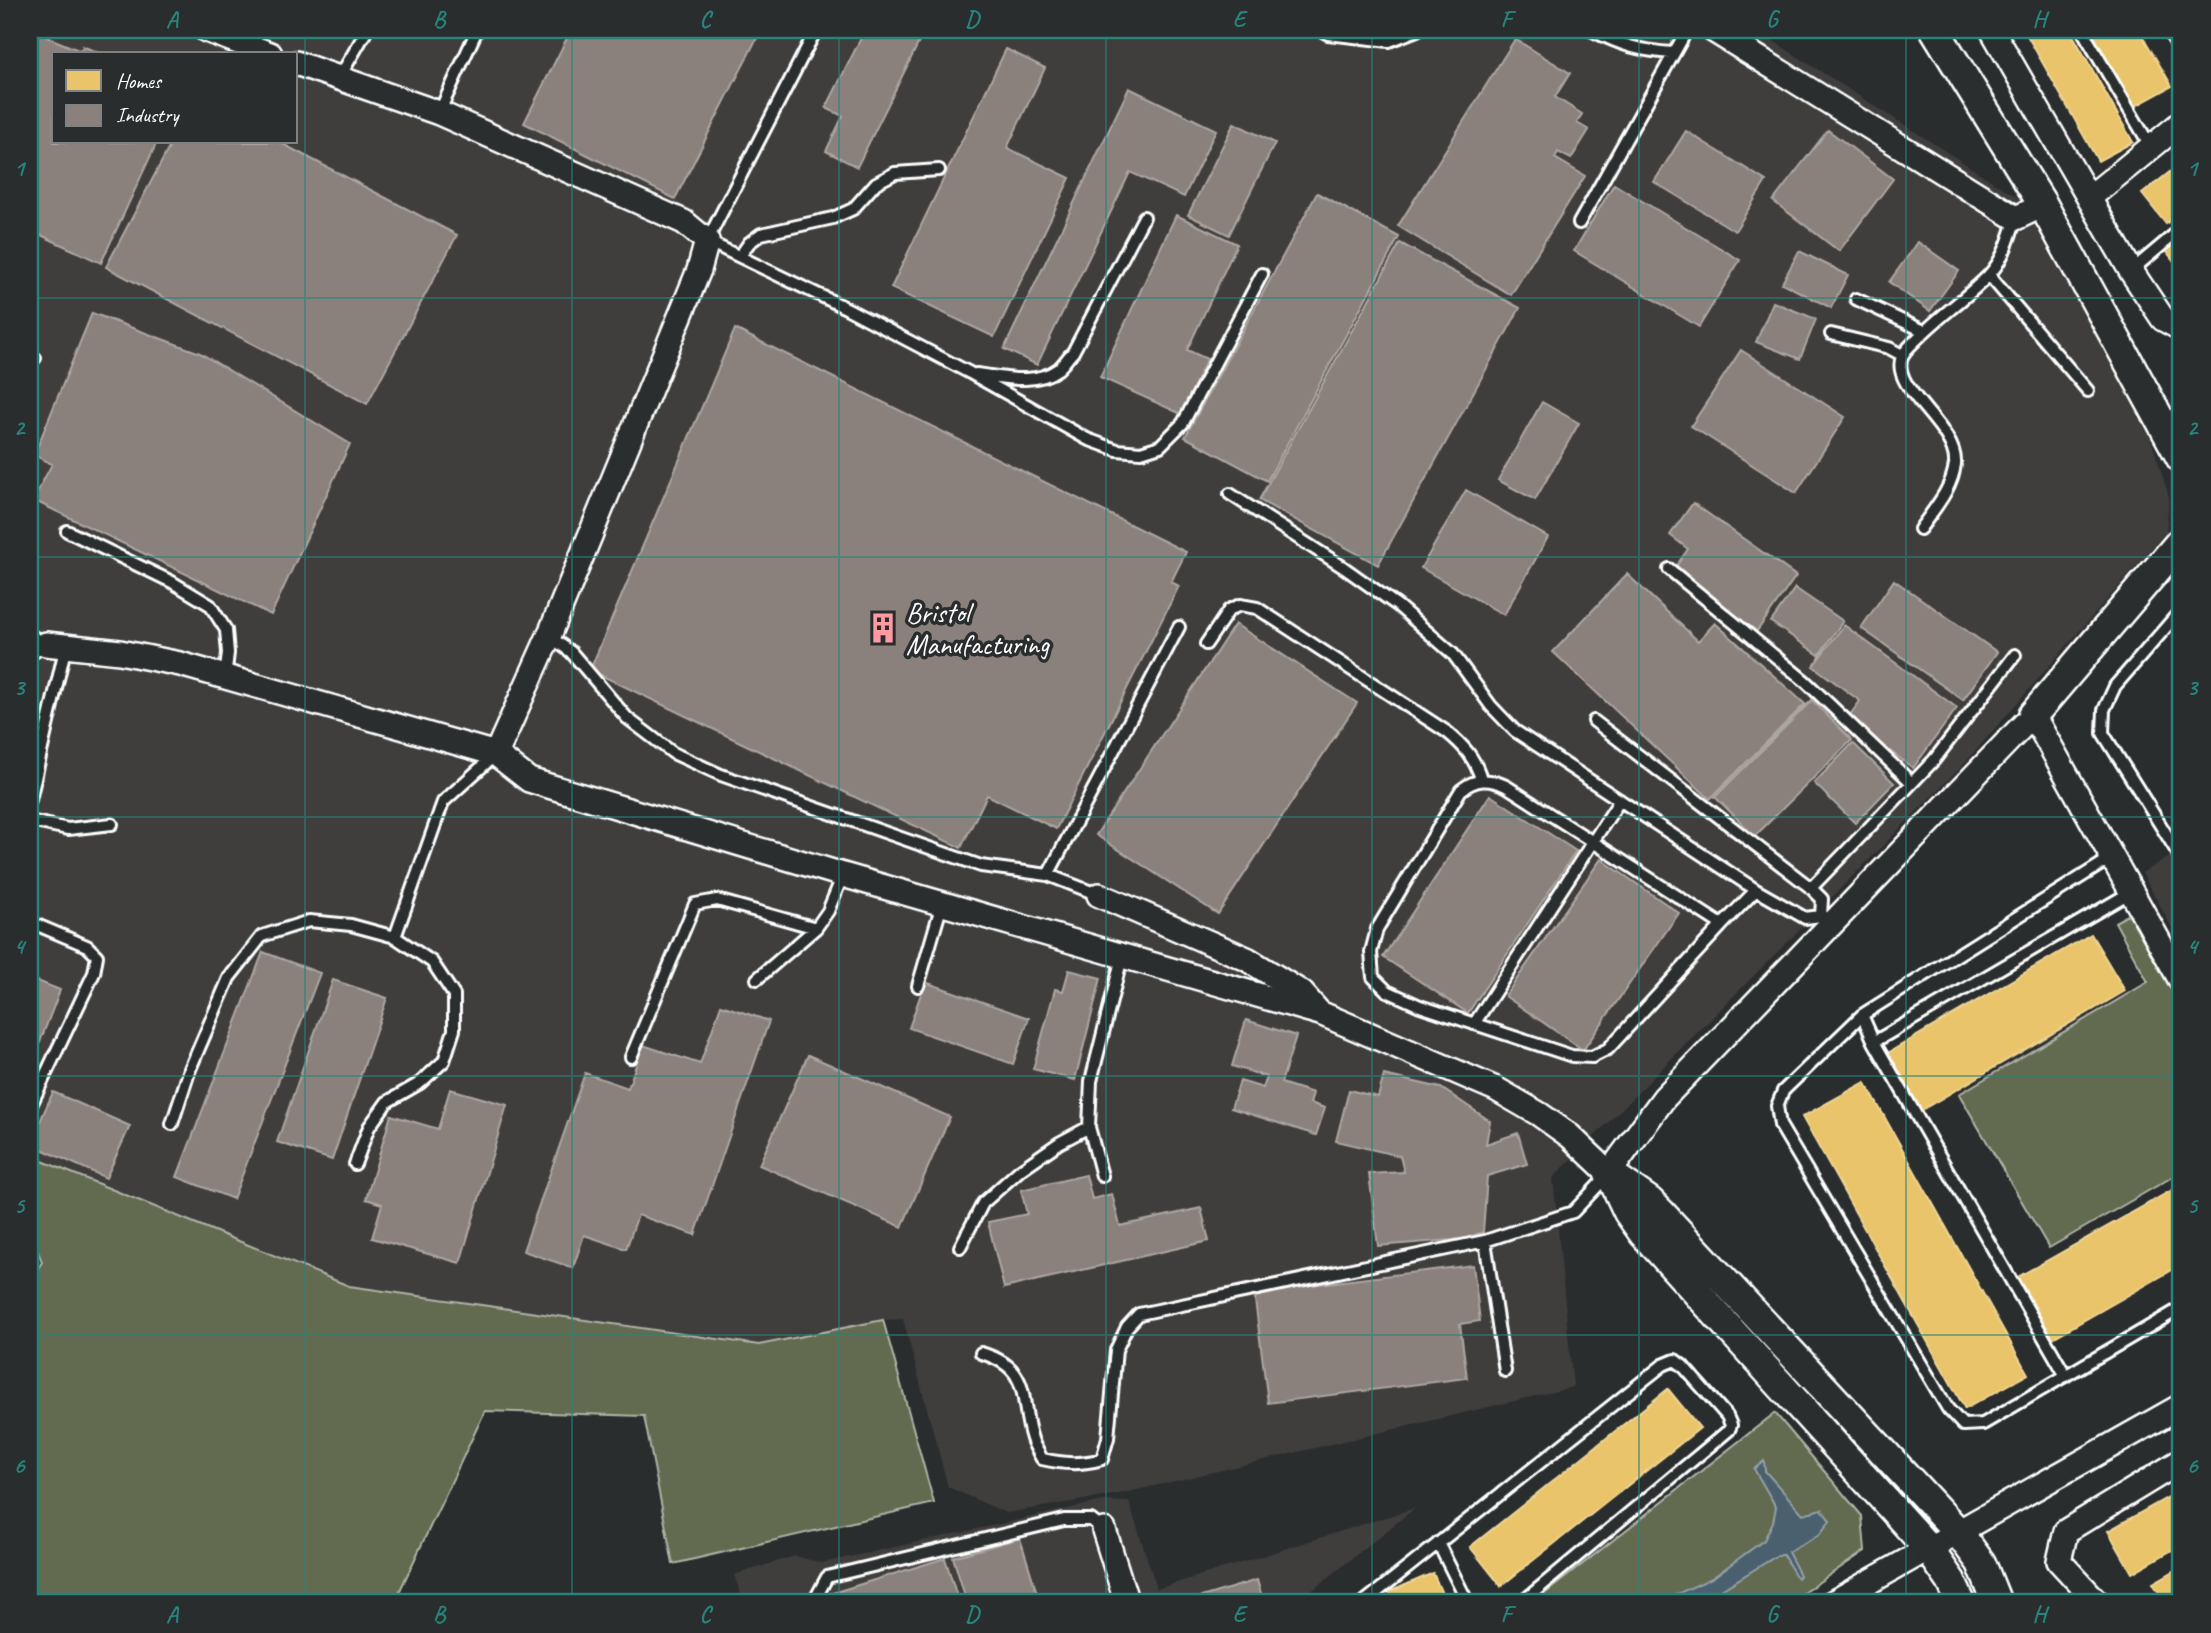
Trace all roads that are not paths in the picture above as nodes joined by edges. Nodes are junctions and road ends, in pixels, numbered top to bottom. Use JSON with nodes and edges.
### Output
{"nodes":[{"id":1,"x":205,"y":30,"type":"edge"},
{"id":2,"x":367,"y":30,"type":"edge"},
{"id":3,"x":477,"y":30,"type":"edge"},
{"id":4,"x":816,"y":30,"type":"edge"},
{"id":5,"x":1321,"y":30,"type":"edge"},
{"id":6,"x":1417,"y":30,"type":"edge"},
{"id":7,"x":1591,"y":30,"type":"edge"},
{"id":8,"x":1687,"y":30,"type":"edge"},
{"id":9,"x":1713,"y":30,"type":"edge"},
{"id":10,"x":1935,"y":30,"type":"edge"},
{"id":11,"x":1992,"y":30,"type":"edge"},
{"id":12,"x":2082,"y":30,"type":"edge"},
{"id":13,"x":2175,"y":30,"type":"edge"},
{"id":14,"x":2181,"y":40,"type":"edge"},
{"id":15,"x":265,"y":52,"type":"edge"},
{"id":16,"x":1673,"y":52,"type":"junction"},
{"id":17,"x":298,"y":64,"type":"edge"},
{"id":18,"x":339,"y":78,"type":"junction"},
{"id":19,"x":439,"y":113,"type":"junction"},
{"id":20,"x":2181,"y":123,"type":"edge"},
{"id":21,"x":2151,"y":147,"type":"junction"},
{"id":22,"x":939,"y":170,"type":"dead end"},
{"id":23,"x":2089,"y":198,"type":"junction"},
{"id":24,"x":2043,"y":205,"type":"junction"},
{"id":25,"x":1144,"y":217,"type":"dead end"},
{"id":26,"x":2016,"y":218,"type":"junction"},
{"id":27,"x":1579,"y":223,"type":"dead end"},
{"id":28,"x":2181,"y":229,"type":"edge"},
{"id":29,"x":707,"y":241,"type":"junction"},
{"id":30,"x":740,"y":256,"type":"junction"},
{"id":31,"x":2130,"y":271,"type":"junction"},
{"id":32,"x":1262,"y":274,"type":"dead end"},
{"id":33,"x":1989,"y":275,"type":"junction"},
{"id":34,"x":1856,"y":299,"type":"dead end"},
{"id":35,"x":2179,"y":325,"type":"edge"},
{"id":36,"x":1924,"y":331,"type":"junction"},
{"id":37,"x":1831,"y":334,"type":"dead end"},
{"id":38,"x":1902,"y":355,"type":"junction"},
{"id":39,"x":970,"y":373,"type":"junction"},
{"id":40,"x":2088,"y":391,"type":"dead end"},
{"id":41,"x":2181,"y":458,"type":"edge"},
{"id":42,"x":1230,"y":494,"type":"dead end"},
{"id":43,"x":1920,"y":529,"type":"dead end"},
{"id":44,"x":67,"y":531,"type":"dead end"},
{"id":45,"x":2181,"y":541,"type":"edge"},
{"id":46,"x":1669,"y":569,"type":"dead end"},
{"id":47,"x":2181,"y":610,"type":"edge"},
{"id":48,"x":1179,"y":627,"type":"dead end"},
{"id":49,"x":549,"y":636,"type":"junction"},
{"id":50,"x":1206,"y":644,"type":"dead end"},
{"id":51,"x":40,"y":645,"type":"edge"},
{"id":52,"x":2015,"y":655,"type":"dead end"},
{"id":53,"x":225,"y":678,"type":"junction"},
{"id":54,"x":2033,"y":715,"type":"junction"},
{"id":55,"x":1594,"y":721,"type":"dead end"},
{"id":56,"x":496,"y":754,"type":"junction"},
{"id":57,"x":1482,"y":779,"type":"junction"},
{"id":58,"x":1912,"y":783,"type":"junction"},
{"id":59,"x":30,"y":800,"type":"edge"},
{"id":60,"x":1619,"y":800,"type":"junction"},
{"id":61,"x":30,"y":821,"type":"edge"},
{"id":62,"x":112,"y":824,"type":"dead end"},
{"id":63,"x":1592,"y":842,"type":"junction"},
{"id":64,"x":2111,"y":858,"type":"junction"},
{"id":65,"x":2181,"y":858,"type":"edge"},
{"id":66,"x":1048,"y":875,"type":"junction"},
{"id":67,"x":843,"y":876,"type":"junction"},
{"id":68,"x":1811,"y":888,"type":"junction"},
{"id":69,"x":1756,"y":890,"type":"junction"},
{"id":70,"x":2131,"y":892,"type":"junction"},
{"id":71,"x":1099,"y":895,"type":"joint"},
{"id":72,"x":942,"y":904,"type":"junction"},
{"id":73,"x":1826,"y":920,"type":"junction"},
{"id":74,"x":30,"y":922,"type":"edge"},
{"id":75,"x":1722,"y":925,"type":"junction"},
{"id":76,"x":816,"y":928,"type":"junction"},
{"id":77,"x":395,"y":937,"type":"junction"},
{"id":78,"x":1122,"y":957,"type":"junction"},
{"id":79,"x":757,"y":979,"type":"dead end"},
{"id":80,"x":2181,"y":981,"type":"edge"},
{"id":81,"x":918,"y":986,"type":"dead end"},
{"id":82,"x":1320,"y":1013,"type":"junction"},
{"id":83,"x":1862,"y":1015,"type":"junction"},
{"id":84,"x":1474,"y":1024,"type":"junction"},
{"id":85,"x":1874,"y":1042,"type":"junction"},
{"id":86,"x":631,"y":1057,"type":"dead end"},
{"id":87,"x":30,"y":1107,"type":"edge"},
{"id":88,"x":172,"y":1124,"type":"dead end"},
{"id":89,"x":1089,"y":1127,"type":"junction"},
{"id":90,"x":355,"y":1164,"type":"dead end"},
{"id":91,"x":1609,"y":1173,"type":"junction"},
{"id":92,"x":1102,"y":1176,"type":"dead end"},
{"id":93,"x":1485,"y":1241,"type":"junction"},
{"id":94,"x":960,"y":1247,"type":"dead end"},
{"id":95,"x":2181,"y":1308,"type":"edge"},
{"id":96,"x":981,"y":1353,"type":"dead end"},
{"id":97,"x":1505,"y":1371,"type":"dead end"},
{"id":98,"x":2066,"y":1376,"type":"junction"},
{"id":99,"x":2181,"y":1406,"type":"edge"},
{"id":100,"x":2181,"y":1461,"type":"edge"},
{"id":101,"x":1104,"y":1530,"type":"joint"},
{"id":102,"x":1958,"y":1532,"type":"junction"},
{"id":103,"x":1438,"y":1543,"type":"junction"},
{"id":104,"x":1928,"y":1548,"type":"junction"},
{"id":105,"x":1377,"y":1598,"type":"edge"},
{"id":106,"x":813,"y":1603,"type":"edge"},
{"id":107,"x":1127,"y":1603,"type":"edge"},
{"id":108,"x":1363,"y":1603,"type":"edge"},
{"id":109,"x":1468,"y":1603,"type":"edge"},
{"id":110,"x":1521,"y":1603,"type":"edge"},
{"id":111,"x":1832,"y":1603,"type":"edge"},
{"id":112,"x":1961,"y":1603,"type":"edge"},
{"id":113,"x":1997,"y":1603,"type":"edge"},
{"id":114,"x":2098,"y":1603,"type":"edge"}],
"edges":[{"from":1,"to":15,"type":"street"},
{"from":2,"to":18,"type":"lane"},
{"from":3,"to":19,"type":"lane"},
{"from":4,"to":29,"type":"lane"},
{"from":5,"to":6,"type":"lane"},
{"from":7,"to":16,"type":"lane"},
{"from":8,"to":16,"type":"lane"},
{"from":9,"to":26,"type":"street"},
{"from":10,"to":24,"type":"street"},
{"from":11,"to":23,"type":"street"},
{"from":12,"to":21,"type":"lane"},
{"from":13,"to":14,"type":"street"},
{"from":16,"to":27,"type":"lane"},
{"from":17,"to":18,"type":"street"},
{"from":18,"to":19,"type":"street"},
{"from":19,"to":29,"type":"street"},
{"from":20,"to":21,"type":"street"},
{"from":21,"to":23,"type":"street"},
{"from":22,"to":30,"type":"lane"},
{"from":23,"to":31,"type":"street"},
{"from":24,"to":26,"type":"street"},
{"from":24,"to":41,"type":"street"},
{"from":25,"to":39,"type":"lane"},
{"from":26,"to":33,"type":"lane"},
{"from":28,"to":31,"type":"lane"},
{"from":29,"to":30,"type":"lane"},
{"from":29,"to":49,"type":"street"},
{"from":30,"to":39,"type":"lane"},
{"from":31,"to":35,"type":"street"},
{"from":32,"to":39,"type":"lane"},
{"from":33,"to":36,"type":"lane"},
{"from":33,"to":40,"type":"lane"},
{"from":34,"to":36,"type":"lane"},
{"from":36,"to":38,"type":"lane"},
{"from":37,"to":38,"type":"lane"},
{"from":38,"to":43,"type":"lane"},
{"from":42,"to":60,"type":"lane"},
{"from":44,"to":53,"type":"lane"},
{"from":45,"to":54,"type":"street"},
{"from":46,"to":58,"type":"lane"},
{"from":47,"to":65,"type":"lane"},
{"from":48,"to":66,"type":"lane"},
{"from":49,"to":56,"type":"street"},
{"from":49,"to":66,"type":"lane"},
{"from":50,"to":57,"type":"lane"},
{"from":51,"to":53,"type":"street"},
{"from":51,"to":59,"type":"lane"},
{"from":52,"to":58,"type":"lane"},
{"from":53,"to":56,"type":"street"},
{"from":54,"to":64,"type":"street"},
{"from":54,"to":73,"type":"street"},
{"from":55,"to":68,"type":"lane"},
{"from":56,"to":67,"type":"street"},
{"from":56,"to":77,"type":"lane"},
{"from":57,"to":63,"type":"lane"},
{"from":57,"to":84,"type":"lane"},
{"from":58,"to":68,"type":"lane"},
{"from":60,"to":63,"type":"lane"},
{"from":60,"to":69,"type":"lane"},
{"from":61,"to":62,"type":"lane"},
{"from":63,"to":75,"type":"lane"},
{"from":63,"to":84,"type":"lane"},
{"from":64,"to":70,"type":"street"},
{"from":64,"to":83,"type":"lane"},
{"from":66,"to":71,"type":"lane"},
{"from":67,"to":72,"type":"street"},
{"from":67,"to":76,"type":"lane"},
{"from":68,"to":73,"type":"lane"},
{"from":69,"to":73,"type":"lane"},
{"from":69,"to":75,"type":"lane"},
{"from":70,"to":80,"type":"street"},
{"from":70,"to":85,"type":"lane"},
{"from":71,"to":82,"type":"street"},
{"from":72,"to":78,"type":"street"},
{"from":72,"to":81,"type":"lane"},
{"from":73,"to":91,"type":"street"},
{"from":74,"to":87,"type":"lane"},
{"from":75,"to":84,"type":"lane"},
{"from":76,"to":79,"type":"lane"},
{"from":76,"to":86,"type":"lane"},
{"from":77,"to":88,"type":"lane"},
{"from":77,"to":90,"type":"lane"},
{"from":78,"to":82,"type":"street"},
{"from":78,"to":89,"type":"lane"},
{"from":82,"to":91,"type":"street"},
{"from":83,"to":85,"type":"lane"},
{"from":83,"to":98,"type":"lane"},
{"from":85,"to":98,"type":"lane"},
{"from":89,"to":92,"type":"lane"},
{"from":89,"to":94,"type":"lane"},
{"from":91,"to":93,"type":"lane"},
{"from":91,"to":102,"type":"street"},
{"from":91,"to":104,"type":"street"},
{"from":93,"to":96,"type":"lane"},
{"from":93,"to":97,"type":"lane"},
{"from":95,"to":98,"type":"lane"},
{"from":99,"to":102,"type":"street"},
{"from":100,"to":114,"type":"street"},
{"from":101,"to":106,"type":"lane"},
{"from":101,"to":107,"type":"street"},
{"from":102,"to":104,"type":"street"},
{"from":102,"to":113,"type":"street"},
{"from":103,"to":105,"type":"lane"},
{"from":103,"to":109,"type":"lane"},
{"from":103,"to":110,"type":"lane"},
{"from":104,"to":111,"type":"street"},
{"from":104,"to":112,"type":"street"},
{"from":105,"to":108,"type":"lane"}]}
